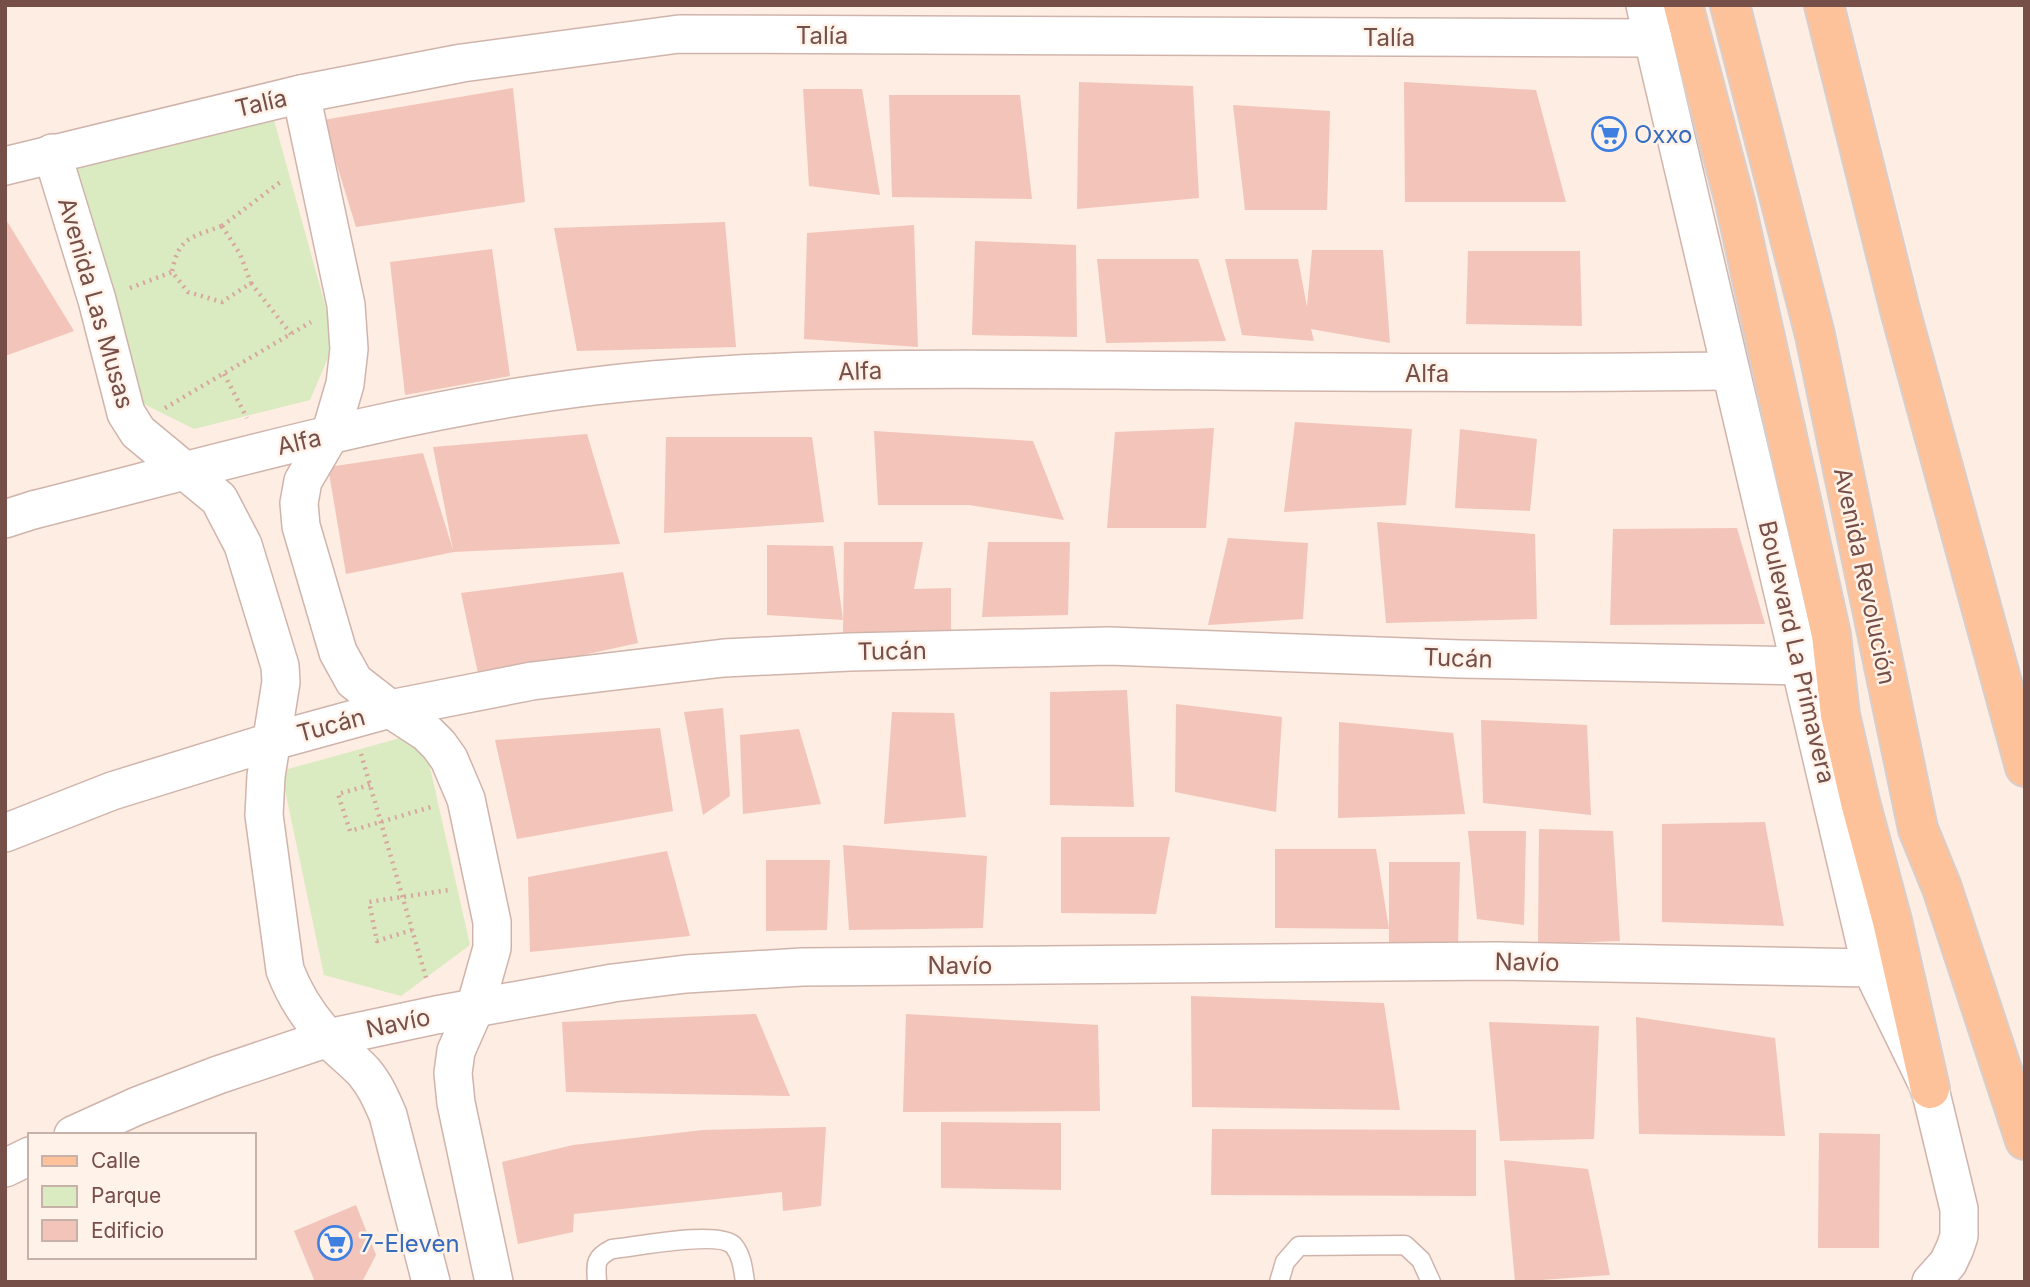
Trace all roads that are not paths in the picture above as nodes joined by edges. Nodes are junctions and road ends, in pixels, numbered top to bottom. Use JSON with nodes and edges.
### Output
{"nodes":[{"id":1,"x":1683,"y":5,"type":"edge"},
{"id":2,"x":1730,"y":5,"type":"edge"},
{"id":3,"x":1824,"y":5,"type":"edge"},
{"id":4,"x":678,"y":20,"type":"edge"},
{"id":5,"x":1649,"y":22,"type":"edge"},
{"id":6,"x":301,"y":94,"type":"junction"},
{"id":7,"x":52,"y":153,"type":"junction"},
{"id":8,"x":5,"y":166,"type":"edge"},
{"id":9,"x":1730,"y":370,"type":"junction"},
{"id":10,"x":330,"y":435,"type":"junction"},
{"id":11,"x":187,"y":471,"type":"junction"},
{"id":12,"x":5,"y":519,"type":"edge"},
{"id":13,"x":1831,"y":635,"type":"junction"},
{"id":14,"x":1801,"y":666,"type":"junction"},
{"id":15,"x":390,"y":709,"type":"junction"},
{"id":16,"x":270,"y":742,"type":"junction"},
{"id":17,"x":2025,"y":767,"type":"edge"},
{"id":18,"x":1918,"y":829,"type":"junction"},
{"id":19,"x":5,"y":832,"type":"edge"},
{"id":20,"x":1871,"y":968,"type":"junction"},
{"id":21,"x":475,"y":1008,"type":"junction"},
{"id":22,"x":328,"y":1038,"type":"junction"},
{"id":23,"x":1930,"y":1089,"type":"junction"},
{"id":24,"x":77,"y":1133,"type":"edge"},
{"id":25,"x":2025,"y":1140,"type":"edge"},
{"id":26,"x":28,"y":1157,"type":"edge"},
{"id":27,"x":5,"y":1168,"type":"edge"},
{"id":28,"x":431,"y":1282,"type":"edge"},
{"id":29,"x":495,"y":1282,"type":"edge"},
{"id":30,"x":597,"y":1282,"type":"edge"},
{"id":31,"x":745,"y":1282,"type":"edge"},
{"id":32,"x":1279,"y":1282,"type":"edge"},
{"id":33,"x":1431,"y":1282,"type":"edge"},
{"id":34,"x":1931,"y":1282,"type":"edge"}],
"edges":[{"from":1,"to":13,"type":"main road"},
{"from":2,"to":18,"type":"main road","name":"Avenida Revolución"},
{"from":3,"to":17,"type":"main road"},
{"from":4,"to":5,"type":"street","name":"Talía"},
{"from":4,"to":6,"type":"street","name":"Talía"},
{"from":5,"to":9,"type":"street","name":"Boulevard La Primavera"},
{"from":6,"to":7,"type":"street","name":"Talía"},
{"from":6,"to":10,"type":"street"},
{"from":7,"to":8,"type":"street","name":"Talía"},
{"from":7,"to":11,"type":"street","name":"Avenida Las Musas"},
{"from":9,"to":10,"type":"street","name":"Alfa"},
{"from":9,"to":14,"type":"street","name":"Boulevard La Primavera"},
{"from":10,"to":11,"type":"street","name":"Alfa"},
{"from":10,"to":15,"type":"street"},
{"from":11,"to":12,"type":"street","name":"Alfa"},
{"from":11,"to":16,"type":"street","name":"Avenida Las Musas"},
{"from":13,"to":18,"type":"main road"},
{"from":13,"to":23,"type":"main road"},
{"from":14,"to":15,"type":"street","name":"Tucán"},
{"from":14,"to":20,"type":"street","name":"Boulevard La Primavera"},
{"from":15,"to":16,"type":"street","name":"Tucán"},
{"from":15,"to":21,"type":"street"},
{"from":16,"to":19,"type":"street","name":"Tucán"},
{"from":16,"to":22,"type":"street","name":"Avenida Las Musas"},
{"from":18,"to":25,"type":"main road","name":"Avenida Revolución"},
{"from":20,"to":21,"type":"street","name":"Navío"},
{"from":20,"to":23,"type":"street","name":"Boulevard La Primavera"},
{"from":21,"to":22,"type":"street","name":"Navío"},
{"from":21,"to":29,"type":"street"},
{"from":22,"to":24,"type":"street","name":"Navío"},
{"from":22,"to":28,"type":"street","name":"Avenida Las Musas"},
{"from":23,"to":34,"type":"street","name":"Boulevard La Primavera"},
{"from":26,"to":27,"type":"street"},
{"from":30,"to":31,"type":"lane"},
{"from":32,"to":33,"type":"lane"}]}
